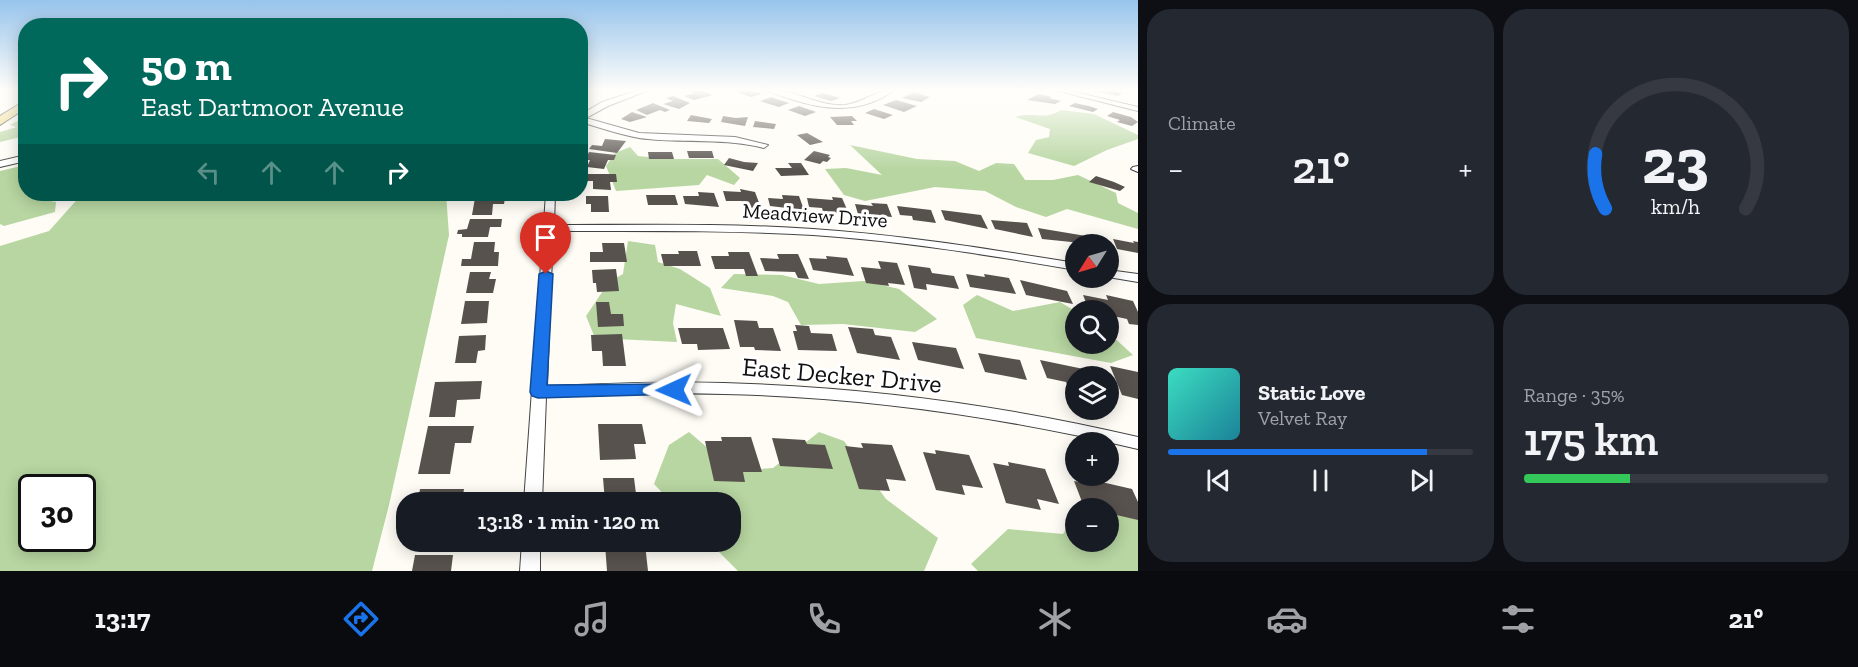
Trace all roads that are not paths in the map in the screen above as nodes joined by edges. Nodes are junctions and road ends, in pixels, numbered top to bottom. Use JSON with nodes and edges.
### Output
{"nodes":[{"id":1,"x":588,"y":121,"type":"edge"},
{"id":2,"x":764,"y":145,"type":"dead end"},
{"id":3,"x":18,"y":160,"type":"edge"},
{"id":4,"x":0,"y":164,"type":"edge"},
{"id":5,"x":550,"y":201,"type":"edge"},
{"id":6,"x":549,"y":228,"type":"junction"},
{"id":7,"x":1065,"y":265,"type":"edge"},
{"id":8,"x":1119,"y":275,"type":"edge"},
{"id":9,"x":1138,"y":278,"type":"edge"},
{"id":10,"x":538,"y":392,"type":"junction"},
{"id":11,"x":1138,"y":443,"type":"edge"},
{"id":12,"x":533,"y":492,"type":"edge"},
{"id":13,"x":531,"y":552,"type":"edge"},
{"id":14,"x":530,"y":571,"type":"edge"}],
"edges":[{"from":1,"to":2,"type":"street"},
{"from":3,"to":4,"type":"street"},
{"from":5,"to":6,"type":"street"},
{"from":6,"to":7,"type":"street","name":"Meadview Drive"},
{"from":6,"to":10,"type":"street"},
{"from":8,"to":9,"type":"street"},
{"from":10,"to":11,"type":"street","name":"East Decker Drive"},
{"from":10,"to":12,"type":"street"},
{"from":13,"to":14,"type":"street"}]}
